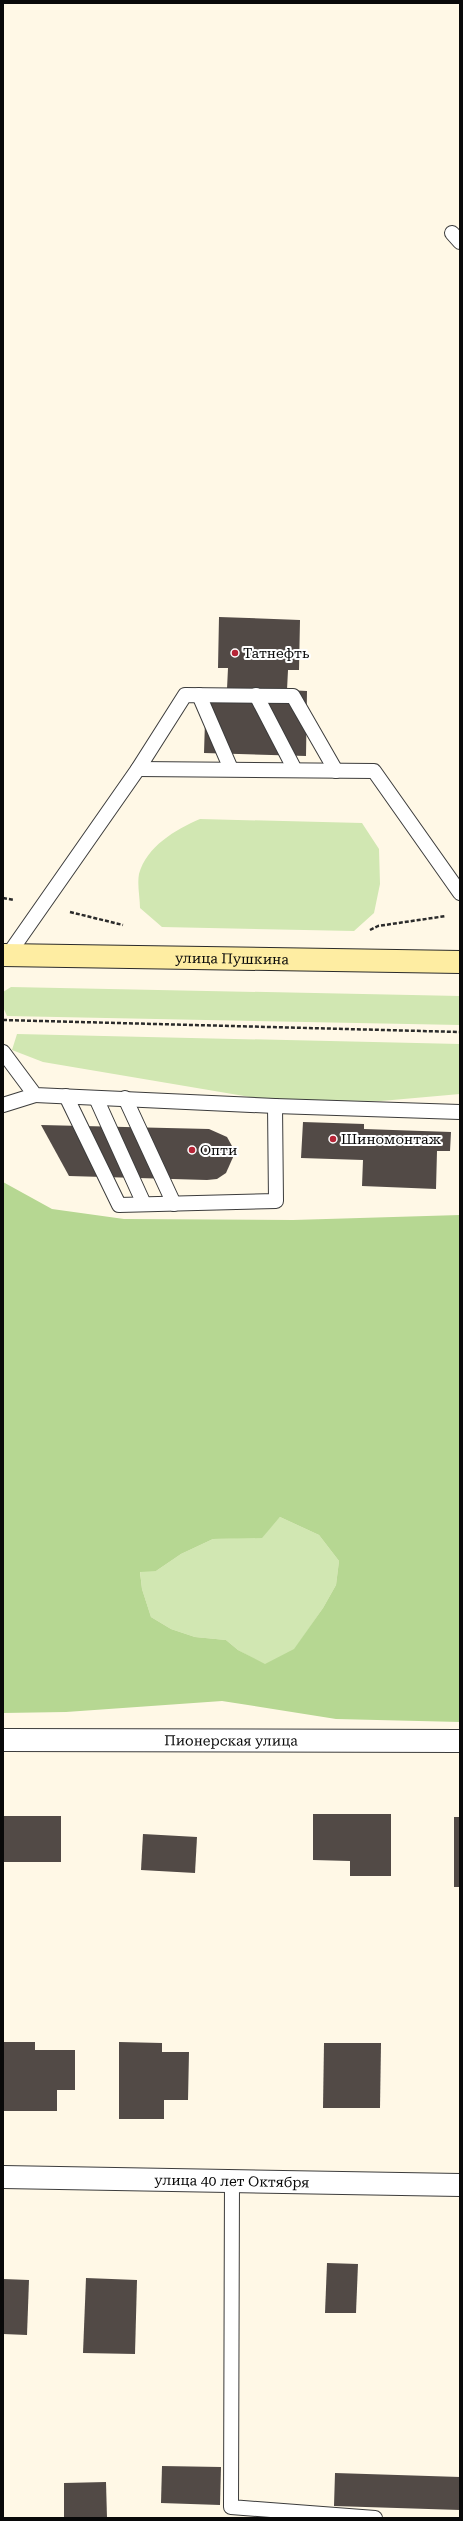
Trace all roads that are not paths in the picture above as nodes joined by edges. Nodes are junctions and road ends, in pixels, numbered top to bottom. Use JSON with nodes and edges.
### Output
{"nodes":[{"id":1,"x":199,"y":695,"type":"junction"},
{"id":2,"x":256,"y":695,"type":"junction"},
{"id":3,"x":138,"y":768,"type":"junction"},
{"id":4,"x":231,"y":769,"type":"junction"},
{"id":5,"x":295,"y":770,"type":"junction"},
{"id":6,"x":336,"y":770,"type":"junction"},
{"id":7,"x":460,"y":893,"type":"edge"},
{"id":8,"x":5,"y":955,"type":"edge"},
{"id":9,"x":460,"y":962,"type":"edge"},
{"id":10,"x":3,"y":1052,"type":"edge"},
{"id":11,"x":35,"y":1095,"type":"junction"},
{"id":12,"x":66,"y":1096,"type":"junction"},
{"id":13,"x":96,"y":1098,"type":"junction"},
{"id":14,"x":125,"y":1098,"type":"junction"},
{"id":15,"x":3,"y":1105,"type":"edge"},
{"id":16,"x":275,"y":1106,"type":"junction"},
{"id":17,"x":460,"y":1112,"type":"edge"},
{"id":18,"x":144,"y":1204,"type":"junction"},
{"id":19,"x":174,"y":1204,"type":"junction"},
{"id":20,"x":3,"y":1740,"type":"edge"},
{"id":21,"x":460,"y":1741,"type":"edge"},
{"id":22,"x":3,"y":2177,"type":"edge"},
{"id":23,"x":232,"y":2180,"type":"junction"},
{"id":24,"x":460,"y":2185,"type":"edge"},
{"id":25,"x":375,"y":2518,"type":"edge"}],
"edges":[{"from":1,"to":2,"type":"lane"},
{"from":1,"to":3,"type":"lane"},
{"from":1,"to":4,"type":"lane"},
{"from":2,"to":5,"type":"lane"},
{"from":2,"to":6,"type":"lane"},
{"from":3,"to":4,"type":"lane"},
{"from":3,"to":8,"type":"lane"},
{"from":4,"to":5,"type":"lane"},
{"from":5,"to":6,"type":"lane"},
{"from":6,"to":7,"type":"lane"},
{"from":8,"to":9,"type":"main road","name":"улица Пушкина"},
{"from":10,"to":11,"type":"lane"},
{"from":11,"to":12,"type":"lane"},
{"from":11,"to":15,"type":"lane"},
{"from":12,"to":13,"type":"lane"},
{"from":12,"to":18,"type":"lane"},
{"from":13,"to":14,"type":"lane"},
{"from":13,"to":18,"type":"lane"},
{"from":14,"to":16,"type":"lane"},
{"from":14,"to":19,"type":"lane"},
{"from":16,"to":17,"type":"lane"},
{"from":16,"to":19,"type":"lane"},
{"from":18,"to":19,"type":"lane"},
{"from":20,"to":21,"type":"street","name":"Пионерская улица"},
{"from":22,"to":23,"type":"street","name":"улица 40 лет Октября"},
{"from":23,"to":24,"type":"street","name":"улица 40 лет Октября"},
{"from":23,"to":25,"type":"lane"}]}
